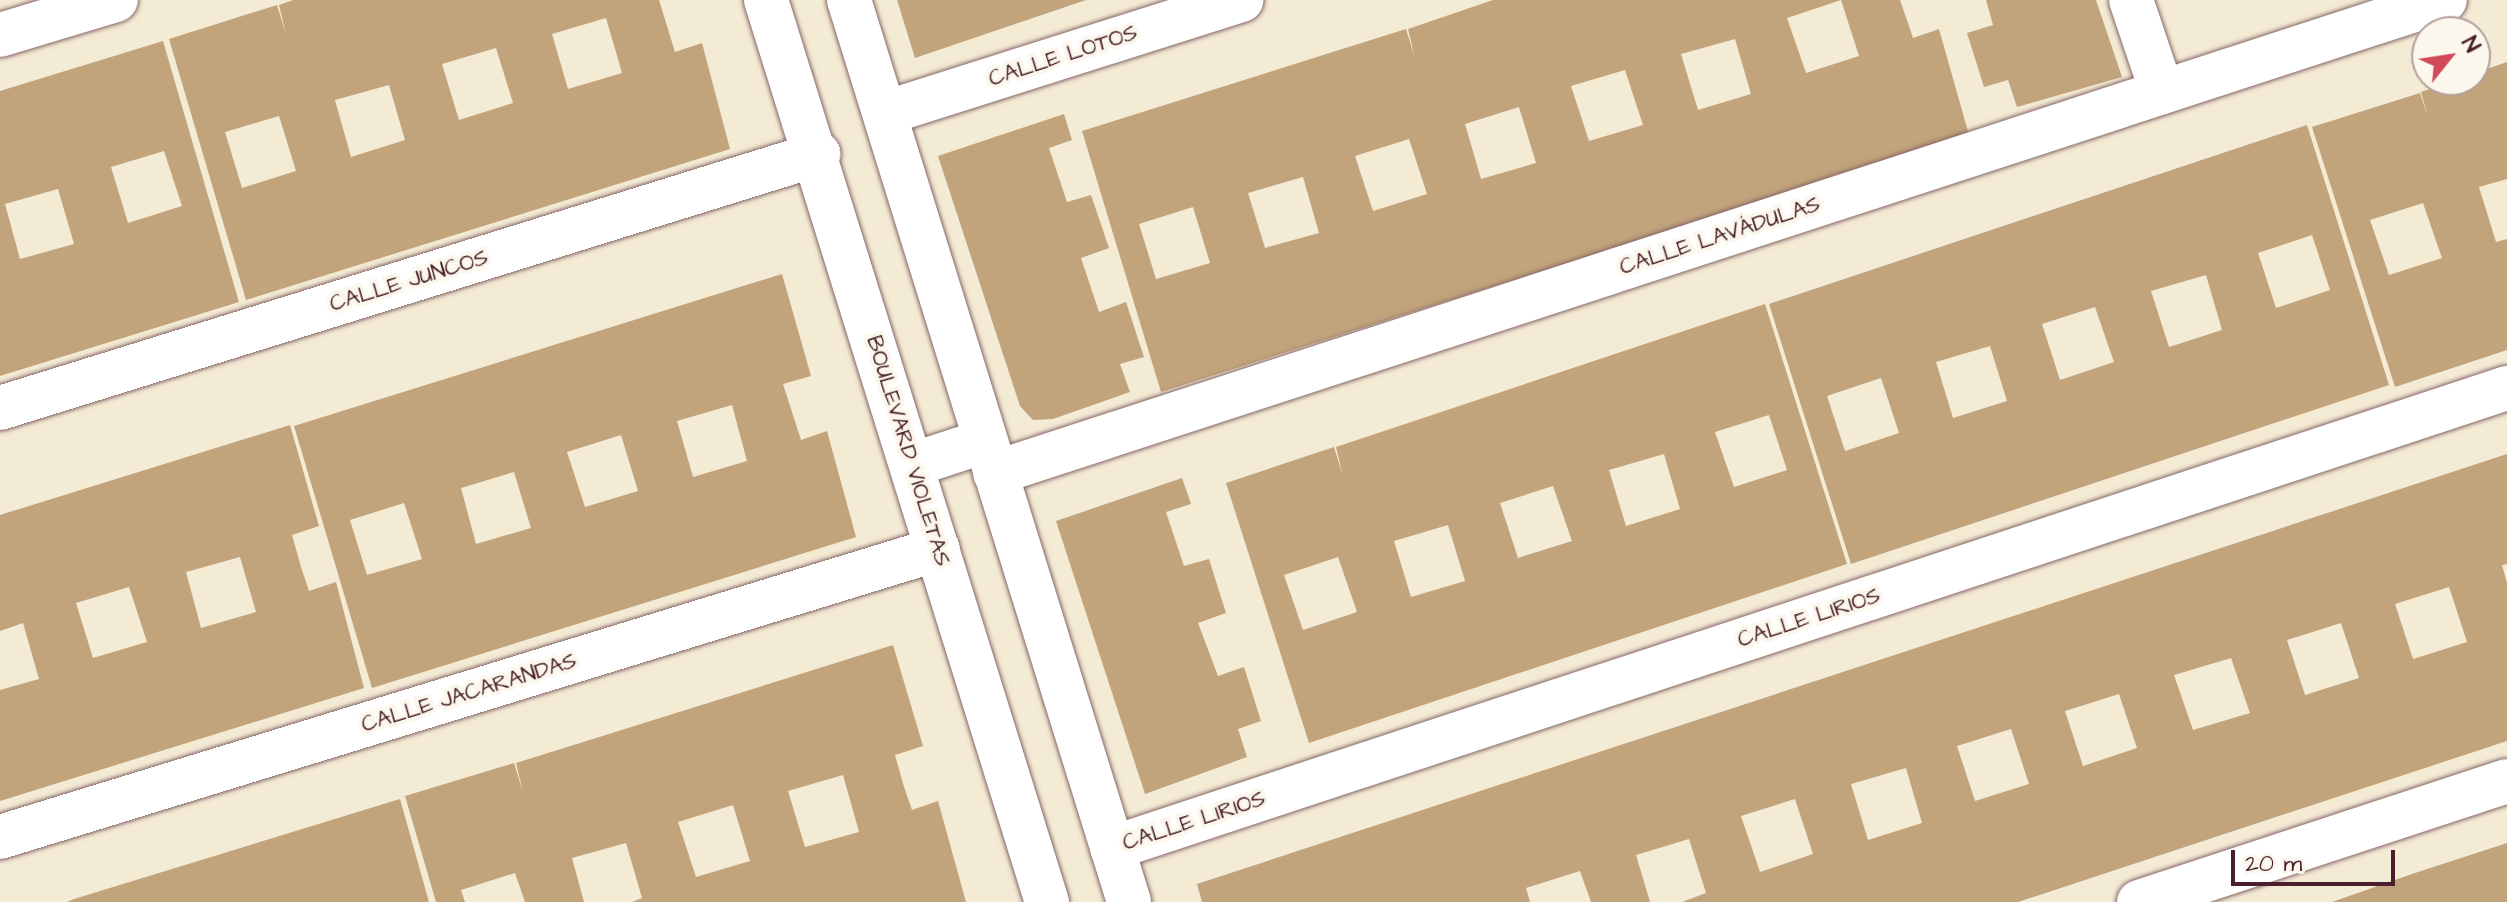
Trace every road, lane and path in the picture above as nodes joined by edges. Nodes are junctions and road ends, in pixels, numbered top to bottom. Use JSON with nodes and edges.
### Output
{"nodes":[{"id":1,"x":116,"y":0,"type":"edge"},
{"id":2,"x":766,"y":0,"type":"edge"},
{"id":3,"x":849,"y":0,"type":"edge"},
{"id":4,"x":1242,"y":0,"type":"edge"},
{"id":5,"x":2131,"y":0,"type":"edge"},
{"id":6,"x":2445,"y":0,"type":"edge"},
{"id":7,"x":0,"y":35,"type":"edge"},
{"id":8,"x":2162,"y":92,"type":"junction"},
{"id":9,"x":885,"y":113,"type":"junction"},
{"id":10,"x":818,"y":154,"type":"junction"},
{"id":11,"x":2507,"y":388,"type":"edge"},
{"id":12,"x":0,"y":408,"type":"edge"},
{"id":13,"x":990,"y":457,"type":"junction"},
{"id":14,"x":912,"y":465,"type":"junction"},
{"id":15,"x":938,"y":549,"type":"junction"},
{"id":16,"x":2507,"y":781,"type":"edge"},
{"id":17,"x":0,"y":837,"type":"edge"},
{"id":18,"x":1112,"y":848,"type":"junction"},
{"id":19,"x":1047,"y":902,"type":"edge"},
{"id":20,"x":1129,"y":902,"type":"edge"},
{"id":21,"x":2139,"y":902,"type":"edge"}],
"edges":[{"from":1,"to":7,"type":"street"},
{"from":2,"to":10,"type":"street","name":"BOULEVARD VIOLETAS"},
{"from":3,"to":9,"type":"street"},
{"from":4,"to":9,"type":"street","name":"CALLE LOTOS"},
{"from":5,"to":8,"type":"street"},
{"from":6,"to":8,"type":"street","name":"CALLE LAVÁDULAS"},
{"from":8,"to":13,"type":"street","name":"CALLE LAVÁDULAS"},
{"from":9,"to":13,"type":"street"},
{"from":10,"to":12,"type":"street","name":"CALLE JUNCOS"},
{"from":10,"to":14,"type":"street","name":"BOULEVARD VIOLETAS"},
{"from":11,"to":18,"type":"street","name":"CALLE LIRIOS"},
{"from":13,"to":14,"type":"street","name":"CALLE LAVÁDULAS"},
{"from":13,"to":18,"type":"street"},
{"from":14,"to":15,"type":"street","name":"BOULEVARD VIOLETAS"},
{"from":15,"to":17,"type":"street","name":"CALLE JACARANDAS"},
{"from":15,"to":19,"type":"street","name":"BOULEVARD VIOLETAS"},
{"from":16,"to":21,"type":"street"},
{"from":18,"to":20,"type":"street"}]}
